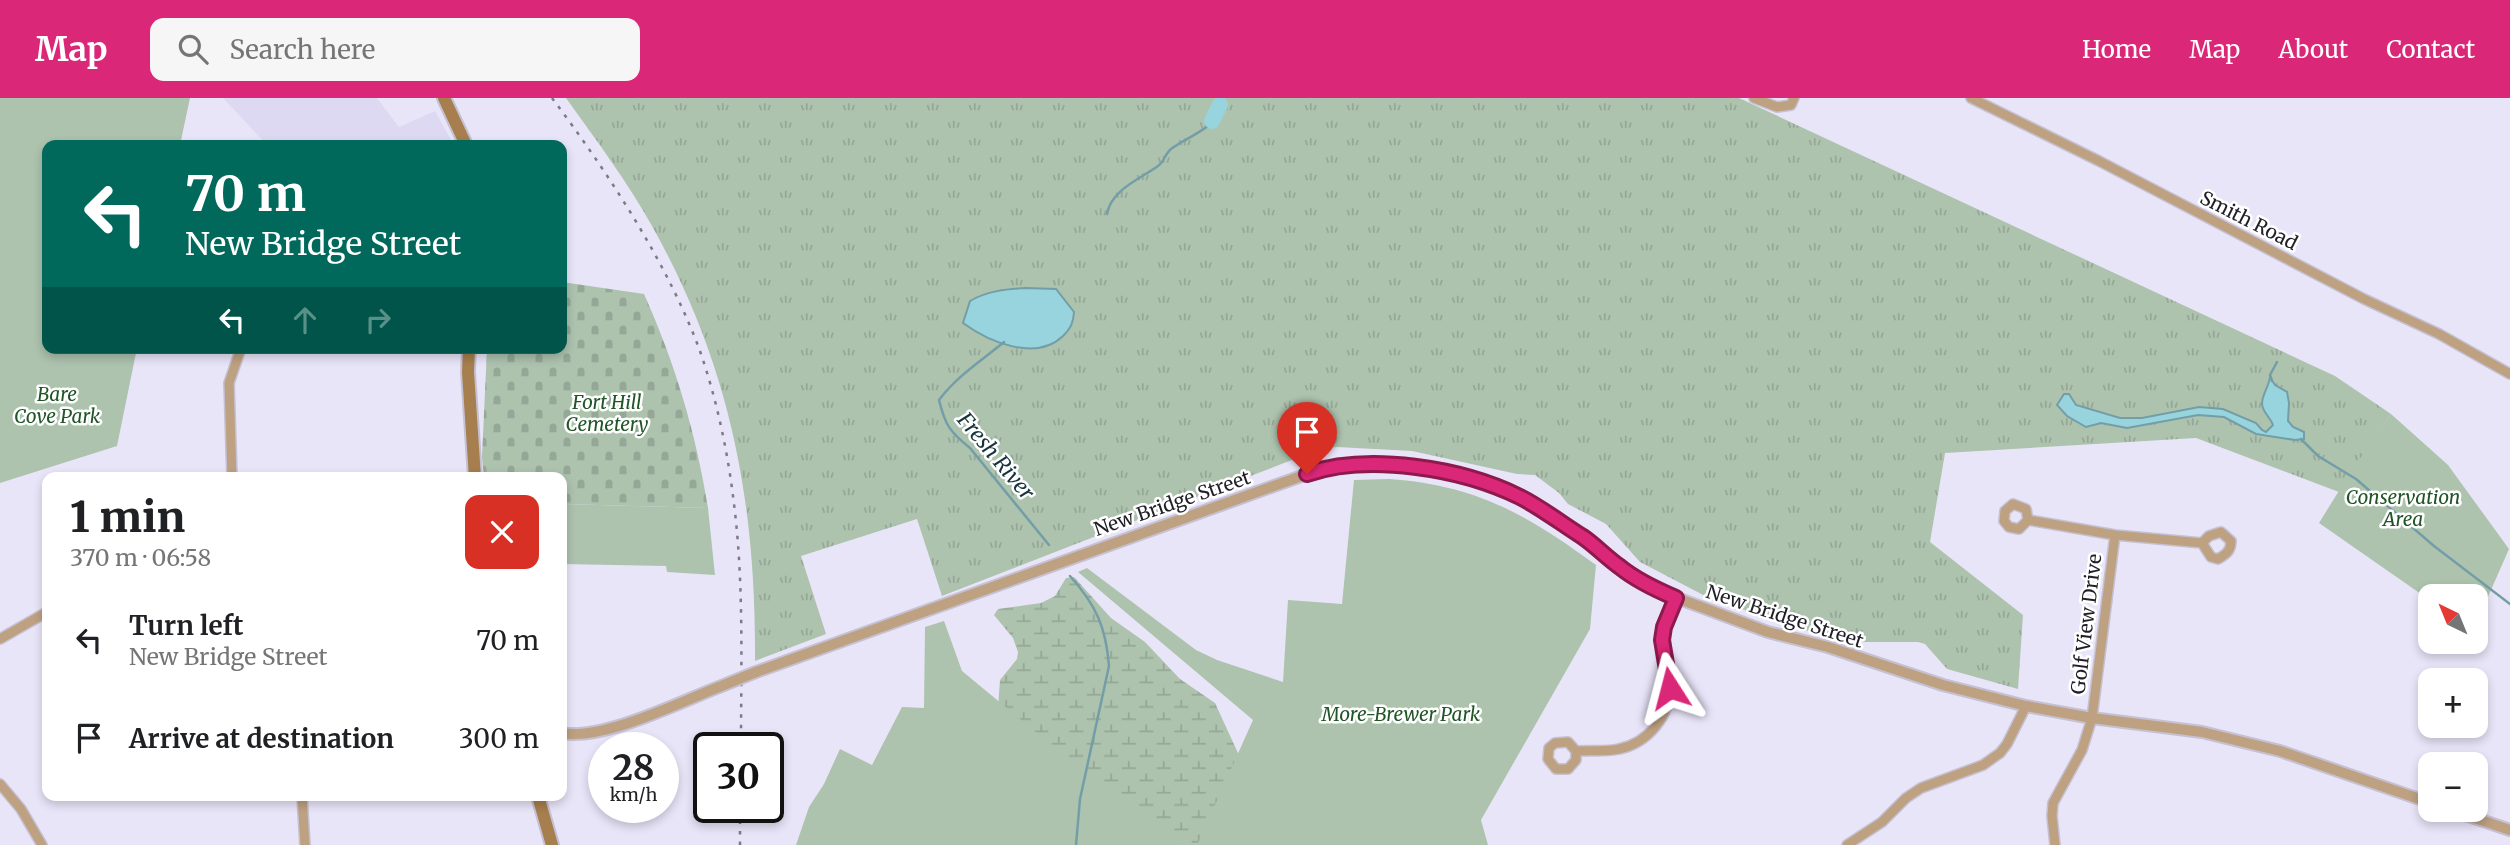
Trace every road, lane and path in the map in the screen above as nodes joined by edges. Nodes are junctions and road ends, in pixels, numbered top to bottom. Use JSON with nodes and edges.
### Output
{"nodes":[{"id":1,"x":444,"y":98,"type":"edge"},
{"id":2,"x":1754,"y":98,"type":"edge"},
{"id":3,"x":1794,"y":98,"type":"edge"},
{"id":4,"x":1972,"y":98,"type":"edge"},
{"id":5,"x":464,"y":140,"type":"edge"},
{"id":6,"x":240,"y":354,"type":"edge"},
{"id":7,"x":470,"y":354,"type":"edge"},
{"id":8,"x":2510,"y":374,"type":"edge"},
{"id":9,"x":232,"y":472,"type":"edge"},
{"id":10,"x":475,"y":472,"type":"edge"},
{"id":11,"x":2028,"y":520,"type":"dead end"},
{"id":12,"x":2115,"y":535,"type":"junction"},
{"id":13,"x":2202,"y":542,"type":"dead end"},
{"id":14,"x":1676,"y":598,"type":"junction"},
{"id":15,"x":42,"y":615,"type":"edge"},
{"id":16,"x":0,"y":639,"type":"edge"},
{"id":17,"x":2026,"y":706,"type":"junction"},
{"id":18,"x":2092,"y":718,"type":"junction"},
{"id":19,"x":567,"y":734,"type":"edge"},
{"id":20,"x":1576,"y":751,"type":"dead end"},
{"id":21,"x":0,"y":784,"type":"edge"},
{"id":22,"x":2418,"y":799,"type":"edge"},
{"id":23,"x":302,"y":801,"type":"edge"},
{"id":24,"x":539,"y":801,"type":"edge"},
{"id":25,"x":2486,"y":822,"type":"edge"},
{"id":26,"x":2510,"y":830,"type":"edge"},
{"id":27,"x":42,"y":845,"type":"edge"},
{"id":28,"x":305,"y":845,"type":"edge"},
{"id":29,"x":552,"y":845,"type":"edge"},
{"id":30,"x":1847,"y":845,"type":"edge"},
{"id":31,"x":2055,"y":845,"type":"edge"}],
"edges":[{"from":1,"to":5,"type":"main road"},
{"from":2,"to":3,"type":"street"},
{"from":4,"to":8,"type":"street","name":"Smith Road"},
{"from":6,"to":9,"type":"street"},
{"from":7,"to":10,"type":"main road"},
{"from":11,"to":12,"type":"street","name":"Golf View Drive"},
{"from":12,"to":13,"type":"street","name":"Golf View Drive"},
{"from":12,"to":18,"type":"street","name":"Golf View Drive"},
{"from":14,"to":17,"type":"street","name":"New Bridge Street"},
{"from":14,"to":19,"type":"street","name":"New Bridge Street","bridge":true},
{"from":14,"to":20,"type":"street"},
{"from":15,"to":16,"type":"street"},
{"from":17,"to":18,"type":"street","name":"New Bridge Street"},
{"from":17,"to":30,"type":"street"},
{"from":18,"to":22,"type":"street","name":"New Bridge Street"},
{"from":18,"to":31,"type":"street","name":"Golf View Drive"},
{"from":21,"to":27,"type":"street"},
{"from":23,"to":28,"type":"street"},
{"from":24,"to":29,"type":"main road"},
{"from":25,"to":26,"type":"street"}]}
